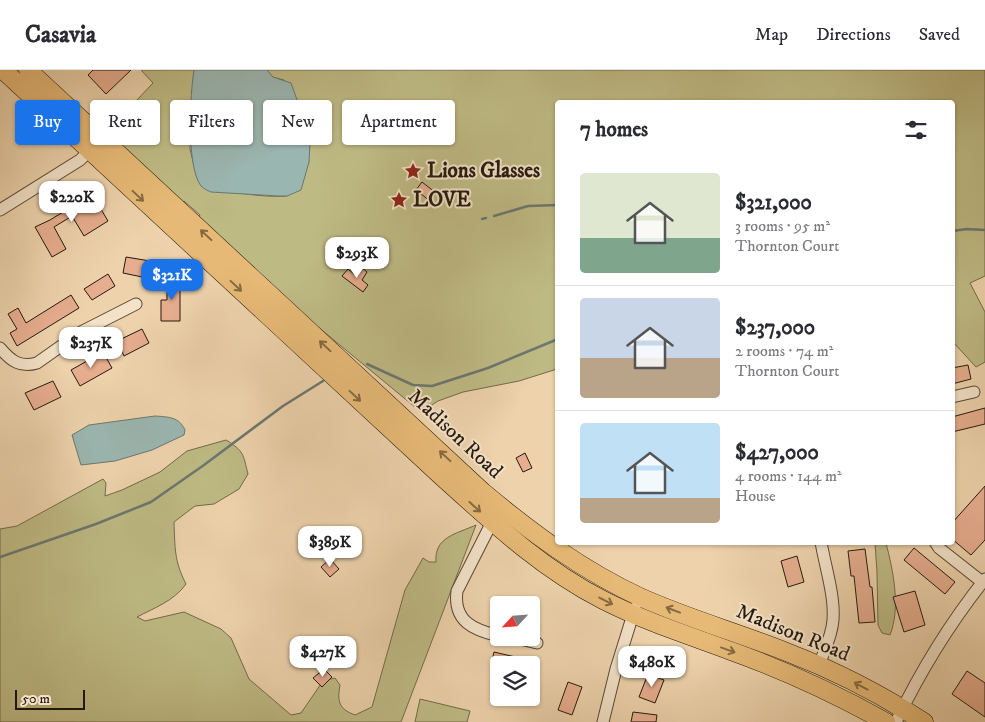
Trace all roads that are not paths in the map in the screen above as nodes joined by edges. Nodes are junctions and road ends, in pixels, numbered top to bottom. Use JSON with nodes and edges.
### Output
{"nodes":[{"id":1,"x":3,"y":70,"type":"edge"},
{"id":2,"x":28,"y":70,"type":"edge"},
{"id":3,"x":90,"y":139,"type":"edge"},
{"id":4,"x":90,"y":141,"type":"edge"},
{"id":5,"x":95,"y":145,"type":"junction"},
{"id":6,"x":0,"y":210,"type":"edge"},
{"id":7,"x":136,"y":304,"type":"dead end"},
{"id":8,"x":0,"y":348,"type":"edge"},
{"id":9,"x":974,"y":392,"type":"dead end"},
{"id":10,"x":955,"y":396,"type":"edge"},
{"id":11,"x":492,"y":522,"type":"junction"},
{"id":12,"x":822,"y":545,"type":"edge"},
{"id":13,"x":936,"y":545,"type":"edge"},
{"id":14,"x":984,"y":581,"type":"edge"},
{"id":15,"x":640,"y":596,"type":"junction"},
{"id":16,"x":633,"y":614,"type":"junction"},
{"id":17,"x":490,"y":633,"type":"edge"},
{"id":18,"x":819,"y":665,"type":"junction"},
{"id":19,"x":899,"y":715,"type":"edge"},
{"id":20,"x":602,"y":722,"type":"edge"},
{"id":21,"x":886,"y":722,"type":"edge"},
{"id":22,"x":924,"y":722,"type":"edge"}],
"edges":[{"from":1,"to":4,"type":"main road","name":"Madison Road"},
{"from":2,"to":3,"type":"main road","name":"Madison Road"},
{"from":5,"to":6,"type":"street"},
{"from":5,"to":11,"type":"main road","name":"Madison Road","one_way":true},
{"from":15,"to":5,"type":"main road","name":"Madison Road","one_way":true},
{"from":7,"to":8,"type":"street"},
{"from":9,"to":10,"type":"street"},
{"from":11,"to":16,"type":"main road","name":"Madison Road","one_way":true},
{"from":11,"to":17,"type":"street"},
{"from":12,"to":18,"type":"street"},
{"from":13,"to":14,"type":"street"},
{"from":14,"to":19,"type":"street"},
{"from":15,"to":16,"type":"street"},
{"from":18,"to":15,"type":"main road","name":"Madison Road","one_way":true},
{"from":16,"to":20,"type":"street"},
{"from":16,"to":21,"type":"main road","name":"Madison Road","one_way":true},
{"from":19,"to":18,"type":"main road","name":"Madison Road","one_way":true},
{"from":19,"to":22,"type":"main road","name":"Madison Road"}]}
